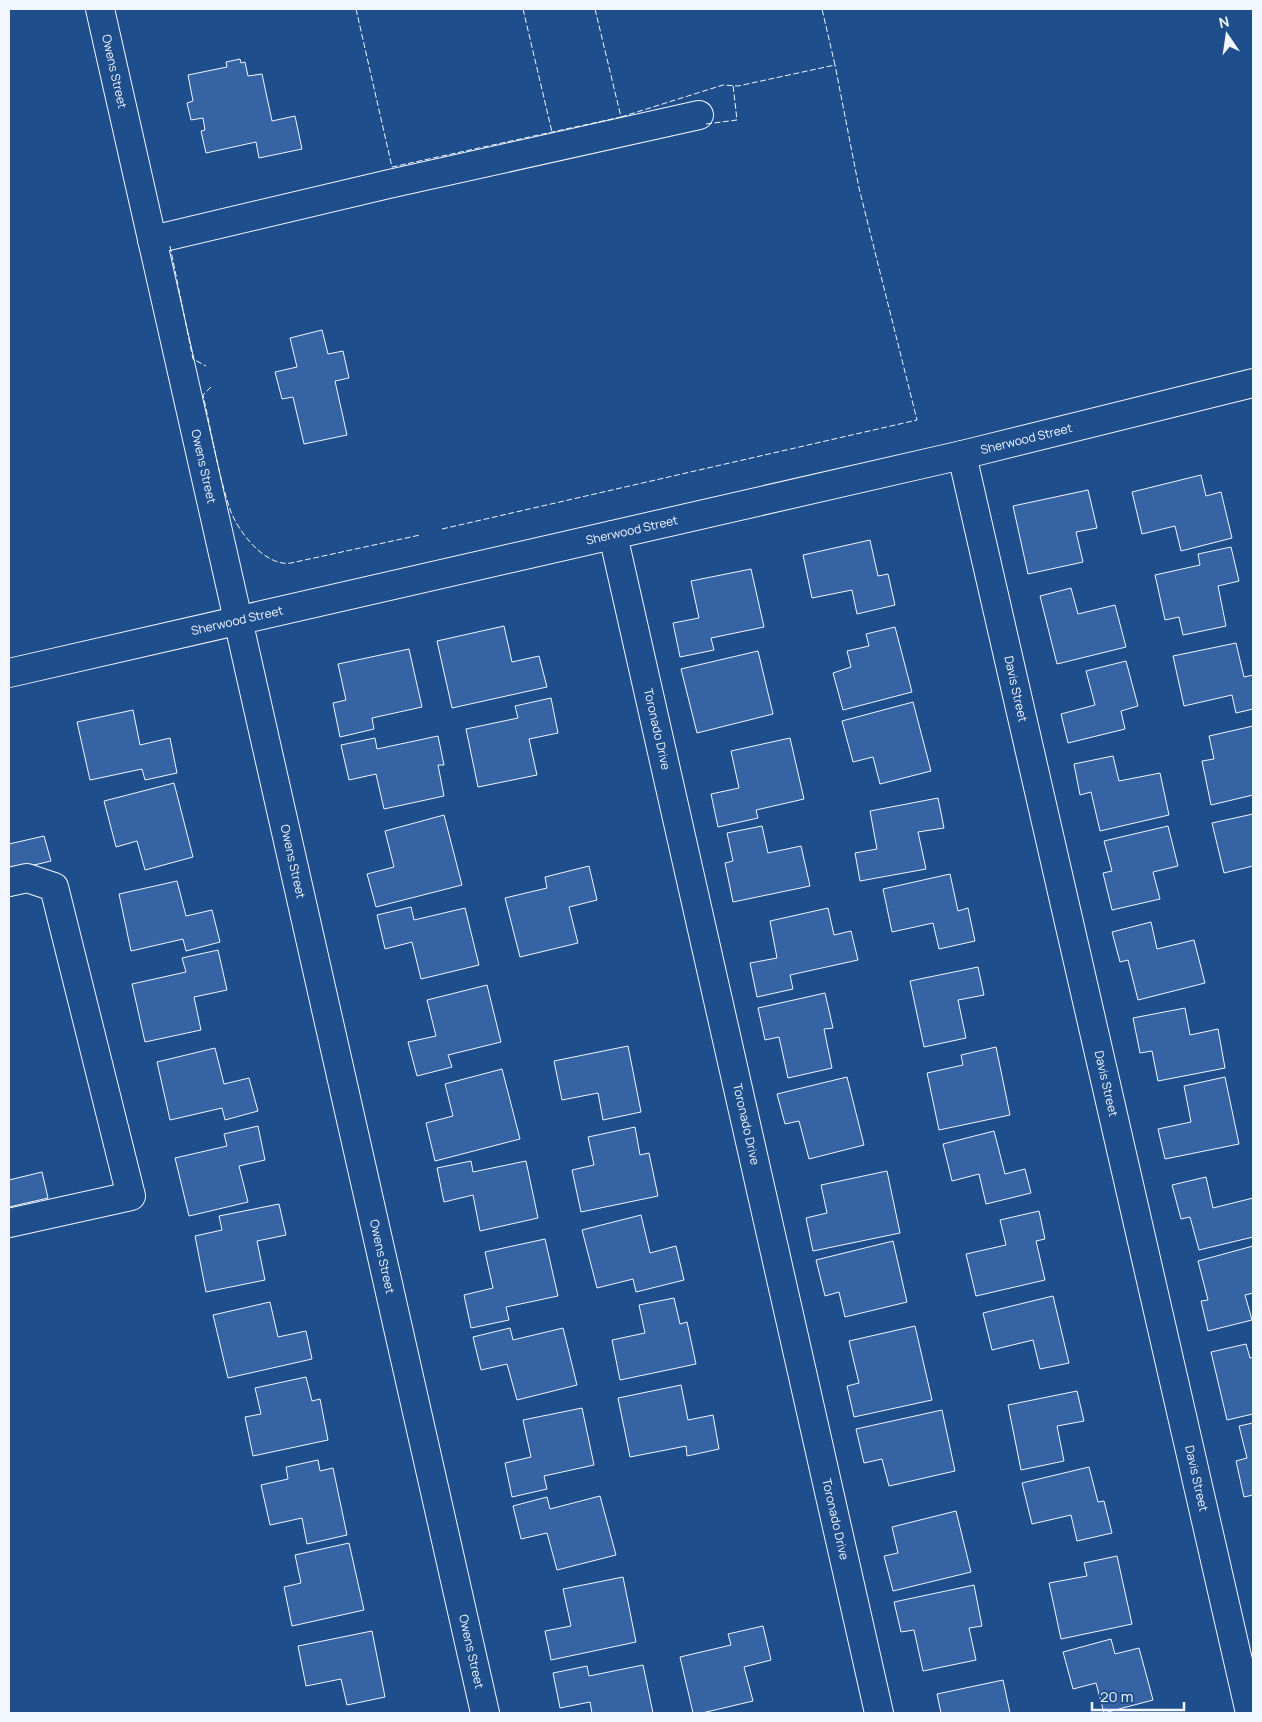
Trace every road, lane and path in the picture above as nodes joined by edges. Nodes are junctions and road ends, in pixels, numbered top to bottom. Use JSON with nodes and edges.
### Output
{"nodes":[{"id":1,"x":100,"y":9,"type":"edge"},
{"id":2,"x":699,"y":115,"type":"dead end"},
{"id":3,"x":152,"y":240,"type":"junction"},
{"id":4,"x":1253,"y":383,"type":"edge"},
{"id":5,"x":962,"y":455,"type":"junction"},
{"id":6,"x":613,"y":535,"type":"junction"},
{"id":7,"x":238,"y":620,"type":"junction"},
{"id":8,"x":9,"y":673,"type":"edge"},
{"id":9,"x":9,"y":882,"type":"edge"},
{"id":10,"x":9,"y":1223,"type":"edge"},
{"id":11,"x":485,"y":1713,"type":"edge"},
{"id":12,"x":879,"y":1713,"type":"edge"},
{"id":13,"x":1250,"y":1713,"type":"edge"}],
"edges":[{"from":1,"to":3,"type":"street","name":"Owens Street"},
{"from":2,"to":3,"type":"street"},
{"from":3,"to":7,"type":"street","name":"Owens Street"},
{"from":4,"to":5,"type":"street","name":"Sherwood Street"},
{"from":5,"to":6,"type":"street","name":"Sherwood Street"},
{"from":5,"to":13,"type":"street","name":"Davis Street"},
{"from":6,"to":7,"type":"street","name":"Sherwood Street"},
{"from":6,"to":12,"type":"street","name":"Toronado Drive"},
{"from":7,"to":8,"type":"street","name":"Sherwood Street"},
{"from":7,"to":11,"type":"street","name":"Owens Street"},
{"from":9,"to":10,"type":"street"}]}
